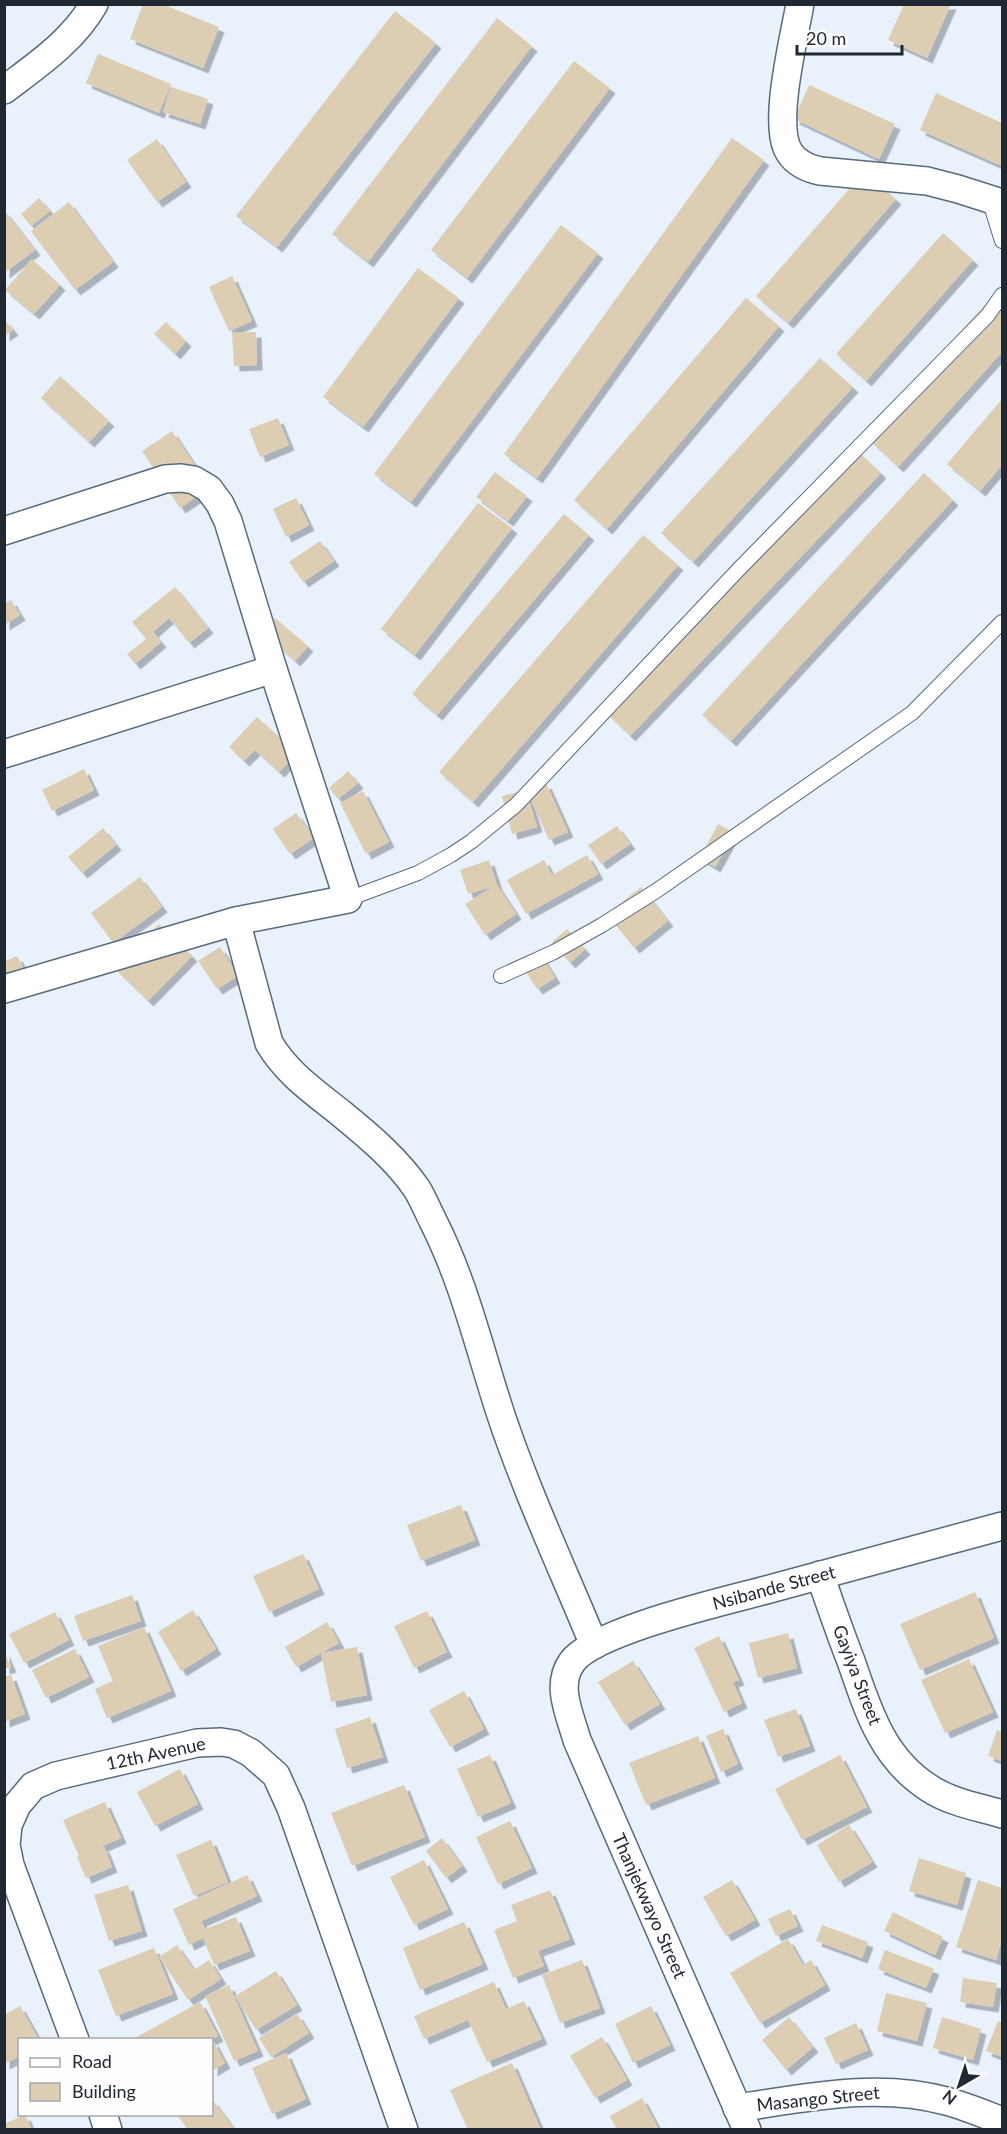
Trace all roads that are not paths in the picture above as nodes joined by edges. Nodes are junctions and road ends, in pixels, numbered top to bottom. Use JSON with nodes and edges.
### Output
{"nodes":[{"id":1,"x":94,"y":4,"type":"edge"},
{"id":2,"x":800,"y":4,"type":"edge"},
{"id":3,"x":4,"y":90,"type":"edge"},
{"id":4,"x":996,"y":201,"type":"edge"},
{"id":5,"x":1002,"y":241,"type":"edge"},
{"id":6,"x":1002,"y":295,"type":"edge"},
{"id":7,"x":4,"y":531,"type":"edge"},
{"id":8,"x":1002,"y":622,"type":"edge"},
{"id":9,"x":273,"y":669,"type":"junction"},
{"id":10,"x":4,"y":754,"type":"edge"},
{"id":11,"x":348,"y":899,"type":"junction"},
{"id":12,"x":236,"y":921,"type":"junction"},
{"id":13,"x":501,"y":976,"type":"dead end"},
{"id":14,"x":4,"y":989,"type":"edge"},
{"id":15,"x":1002,"y":1526,"type":"edge"},
{"id":16,"x":820,"y":1575,"type":"junction"},
{"id":17,"x":594,"y":1645,"type":"junction"},
{"id":18,"x":564,"y":1679,"type":"joint"},
{"id":19,"x":1002,"y":1814,"type":"edge"},
{"id":20,"x":74,"y":2038,"type":"edge"},
{"id":21,"x":742,"y":2119,"type":"edge"},
{"id":22,"x":1002,"y":2121,"type":"edge"},
{"id":23,"x":404,"y":2130,"type":"edge"}],
"edges":[{"from":1,"to":3,"type":"street"},
{"from":2,"to":4,"type":"street"},
{"from":4,"to":5,"type":"lane"},
{"from":6,"to":11,"type":"lane"},
{"from":7,"to":9,"type":"street"},
{"from":8,"to":13,"type":"lane"},
{"from":9,"to":10,"type":"street"},
{"from":9,"to":11,"type":"street"},
{"from":11,"to":12,"type":"street"},
{"from":12,"to":14,"type":"street"},
{"from":12,"to":17,"type":"street"},
{"from":15,"to":16,"type":"street","name":"Nsibande Street"},
{"from":16,"to":17,"type":"street","name":"Nsibande Street"},
{"from":16,"to":19,"type":"street","name":"Gayiya Street"},
{"from":17,"to":18,"type":"street","name":"Nsibande Street"},
{"from":18,"to":21,"type":"street","name":"Thanjekwayo Street"},
{"from":20,"to":23,"type":"street","name":"12th Avenue"},
{"from":21,"to":22,"type":"street","name":"Masango Street"}]}
